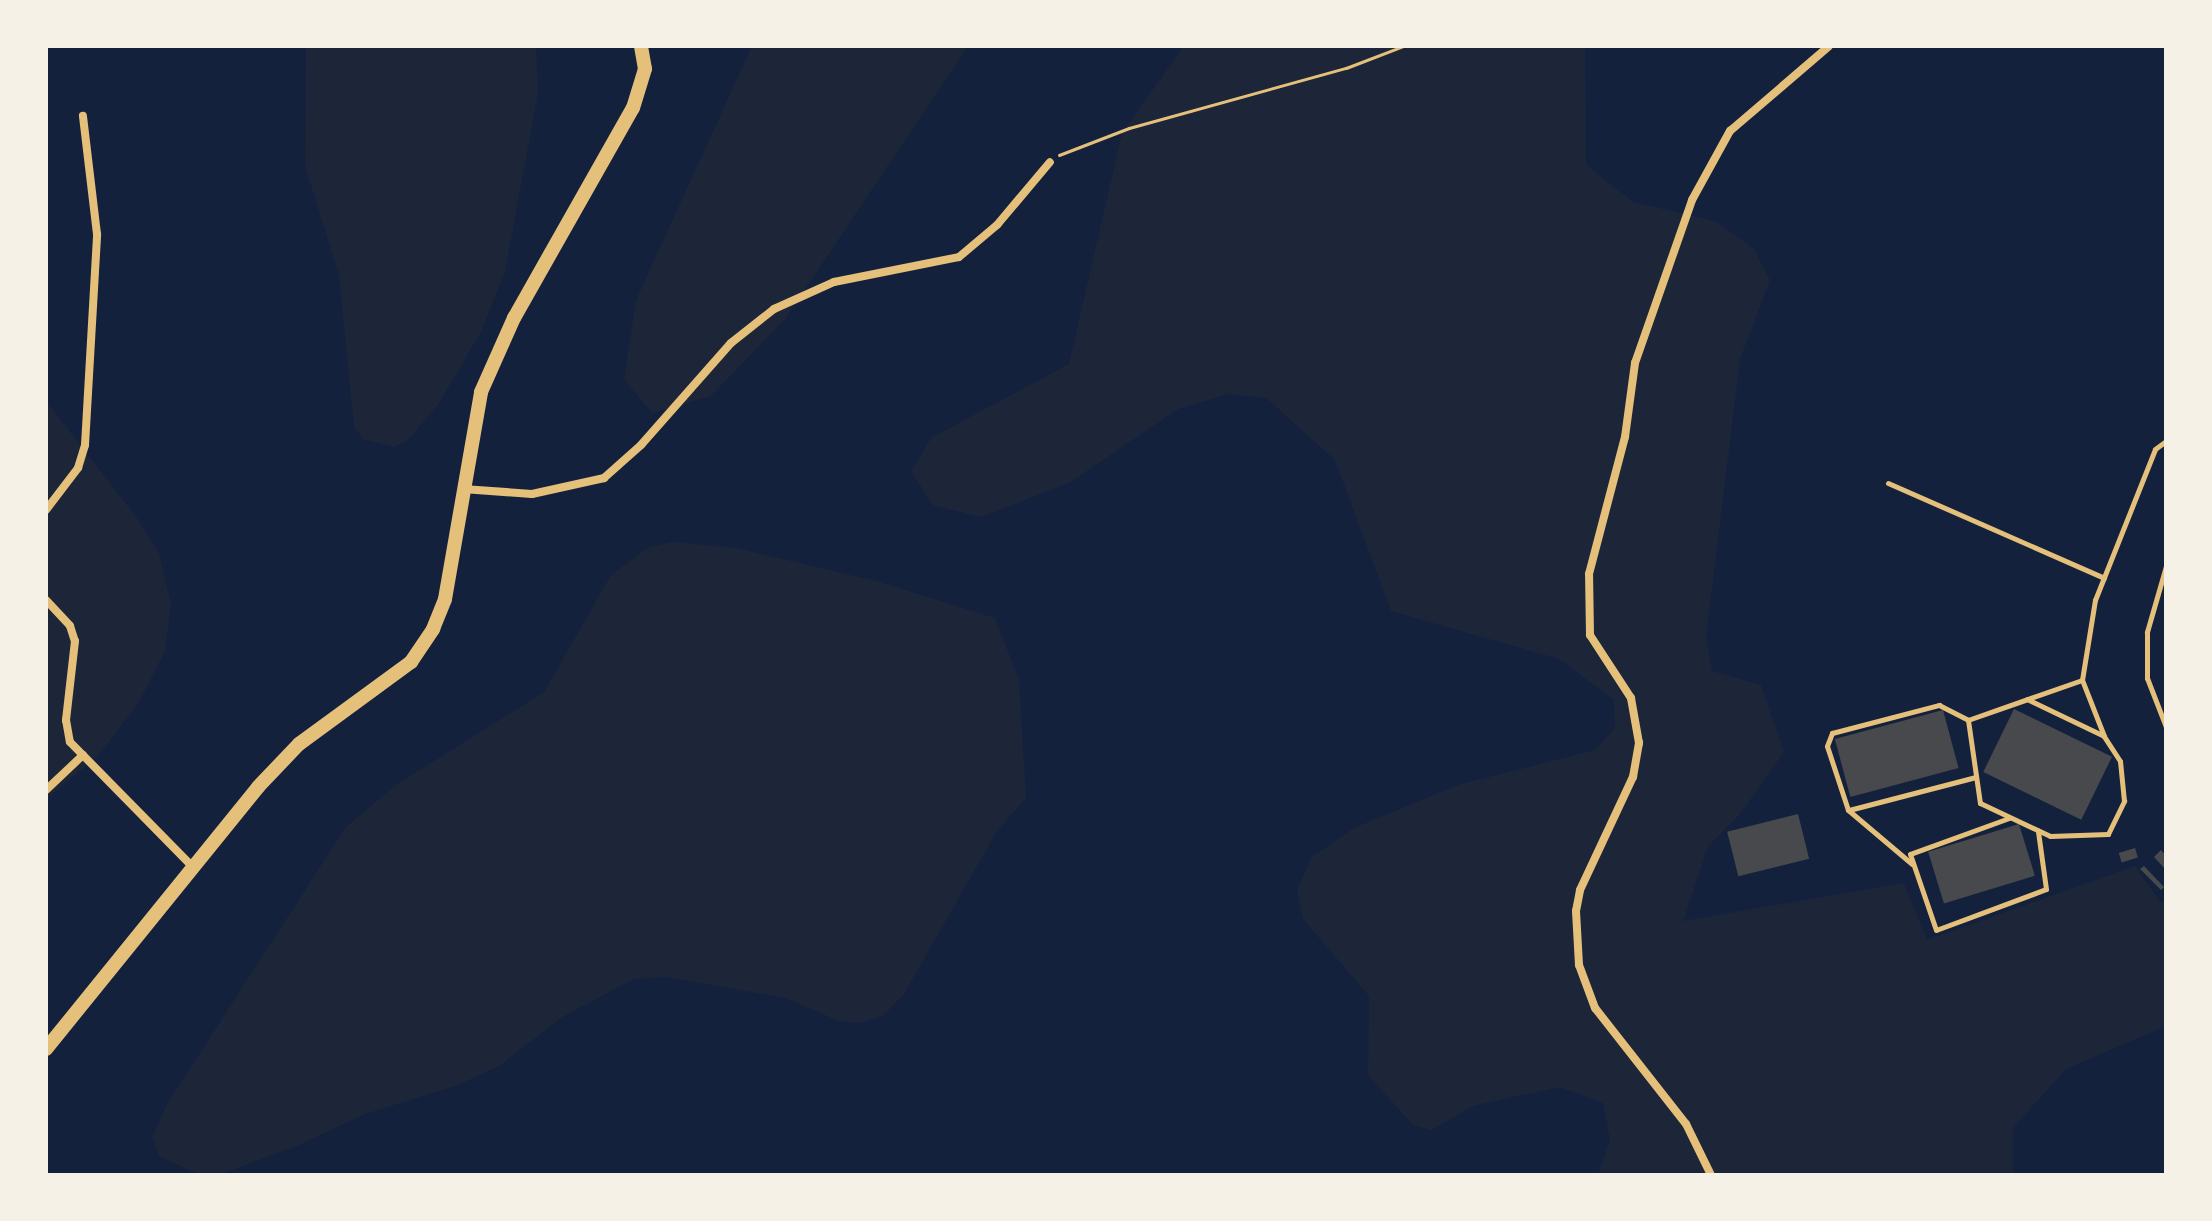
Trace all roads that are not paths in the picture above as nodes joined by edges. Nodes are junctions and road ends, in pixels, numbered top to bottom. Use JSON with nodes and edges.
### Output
{"nodes":[{"id":1,"x":641,"y":46,"type":"edge"},
{"id":2,"x":1829,"y":46,"type":"edge"},
{"id":3,"x":83,"y":116,"type":"dead end"},
{"id":4,"x":1050,"y":162,"type":"road end"},
{"id":5,"x":2166,"y":441,"type":"edge"},
{"id":6,"x":1888,"y":483,"type":"dead end"},
{"id":7,"x":462,"y":489,"type":"junction"},
{"id":8,"x":46,"y":510,"type":"edge"},
{"id":9,"x":2166,"y":566,"type":"edge"},
{"id":10,"x":2104,"y":578,"type":"junction"},
{"id":11,"x":46,"y":600,"type":"edge"},
{"id":12,"x":2082,"y":680,"type":"junction"},
{"id":13,"x":2026,"y":699,"type":"junction"},
{"id":14,"x":1968,"y":720,"type":"junction"},
{"id":15,"x":2166,"y":727,"type":"edge"},
{"id":16,"x":2104,"y":736,"type":"junction"},
{"id":17,"x":83,"y":755,"type":"junction"},
{"id":18,"x":1976,"y":777,"type":"junction"},
{"id":19,"x":46,"y":790,"type":"edge"},
{"id":20,"x":1848,"y":810,"type":"junction"},
{"id":21,"x":2011,"y":817,"type":"junction"},
{"id":22,"x":2038,"y":830,"type":"junction"},
{"id":23,"x":1913,"y":864,"type":"junction"},
{"id":24,"x":192,"y":866,"type":"junction"},
{"id":25,"x":46,"y":1049,"type":"edge"},
{"id":26,"x":1711,"y":1175,"type":"edge"}],
"edges":[{"from":1,"to":7,"type":"main road"},
{"from":2,"to":26,"type":"street"},
{"from":3,"to":8,"type":"street"},
{"from":4,"to":7,"type":"street"},
{"from":5,"to":10,"type":"lane"},
{"from":6,"to":10,"type":"lane"},
{"from":7,"to":24,"type":"main road"},
{"from":9,"to":15,"type":"lane"},
{"from":10,"to":12,"type":"lane"},
{"from":11,"to":17,"type":"street"},
{"from":12,"to":13,"type":"lane"},
{"from":12,"to":16,"type":"lane"},
{"from":13,"to":14,"type":"lane"},
{"from":13,"to":16,"type":"lane"},
{"from":14,"to":18,"type":"lane"},
{"from":14,"to":20,"type":"lane"},
{"from":16,"to":22,"type":"lane"},
{"from":17,"to":19,"type":"street"},
{"from":17,"to":24,"type":"street"},
{"from":18,"to":20,"type":"lane"},
{"from":18,"to":21,"type":"lane"},
{"from":20,"to":23,"type":"lane"},
{"from":21,"to":22,"type":"lane"},
{"from":21,"to":23,"type":"lane"},
{"from":22,"to":23,"type":"lane"},
{"from":24,"to":25,"type":"main road"}]}
